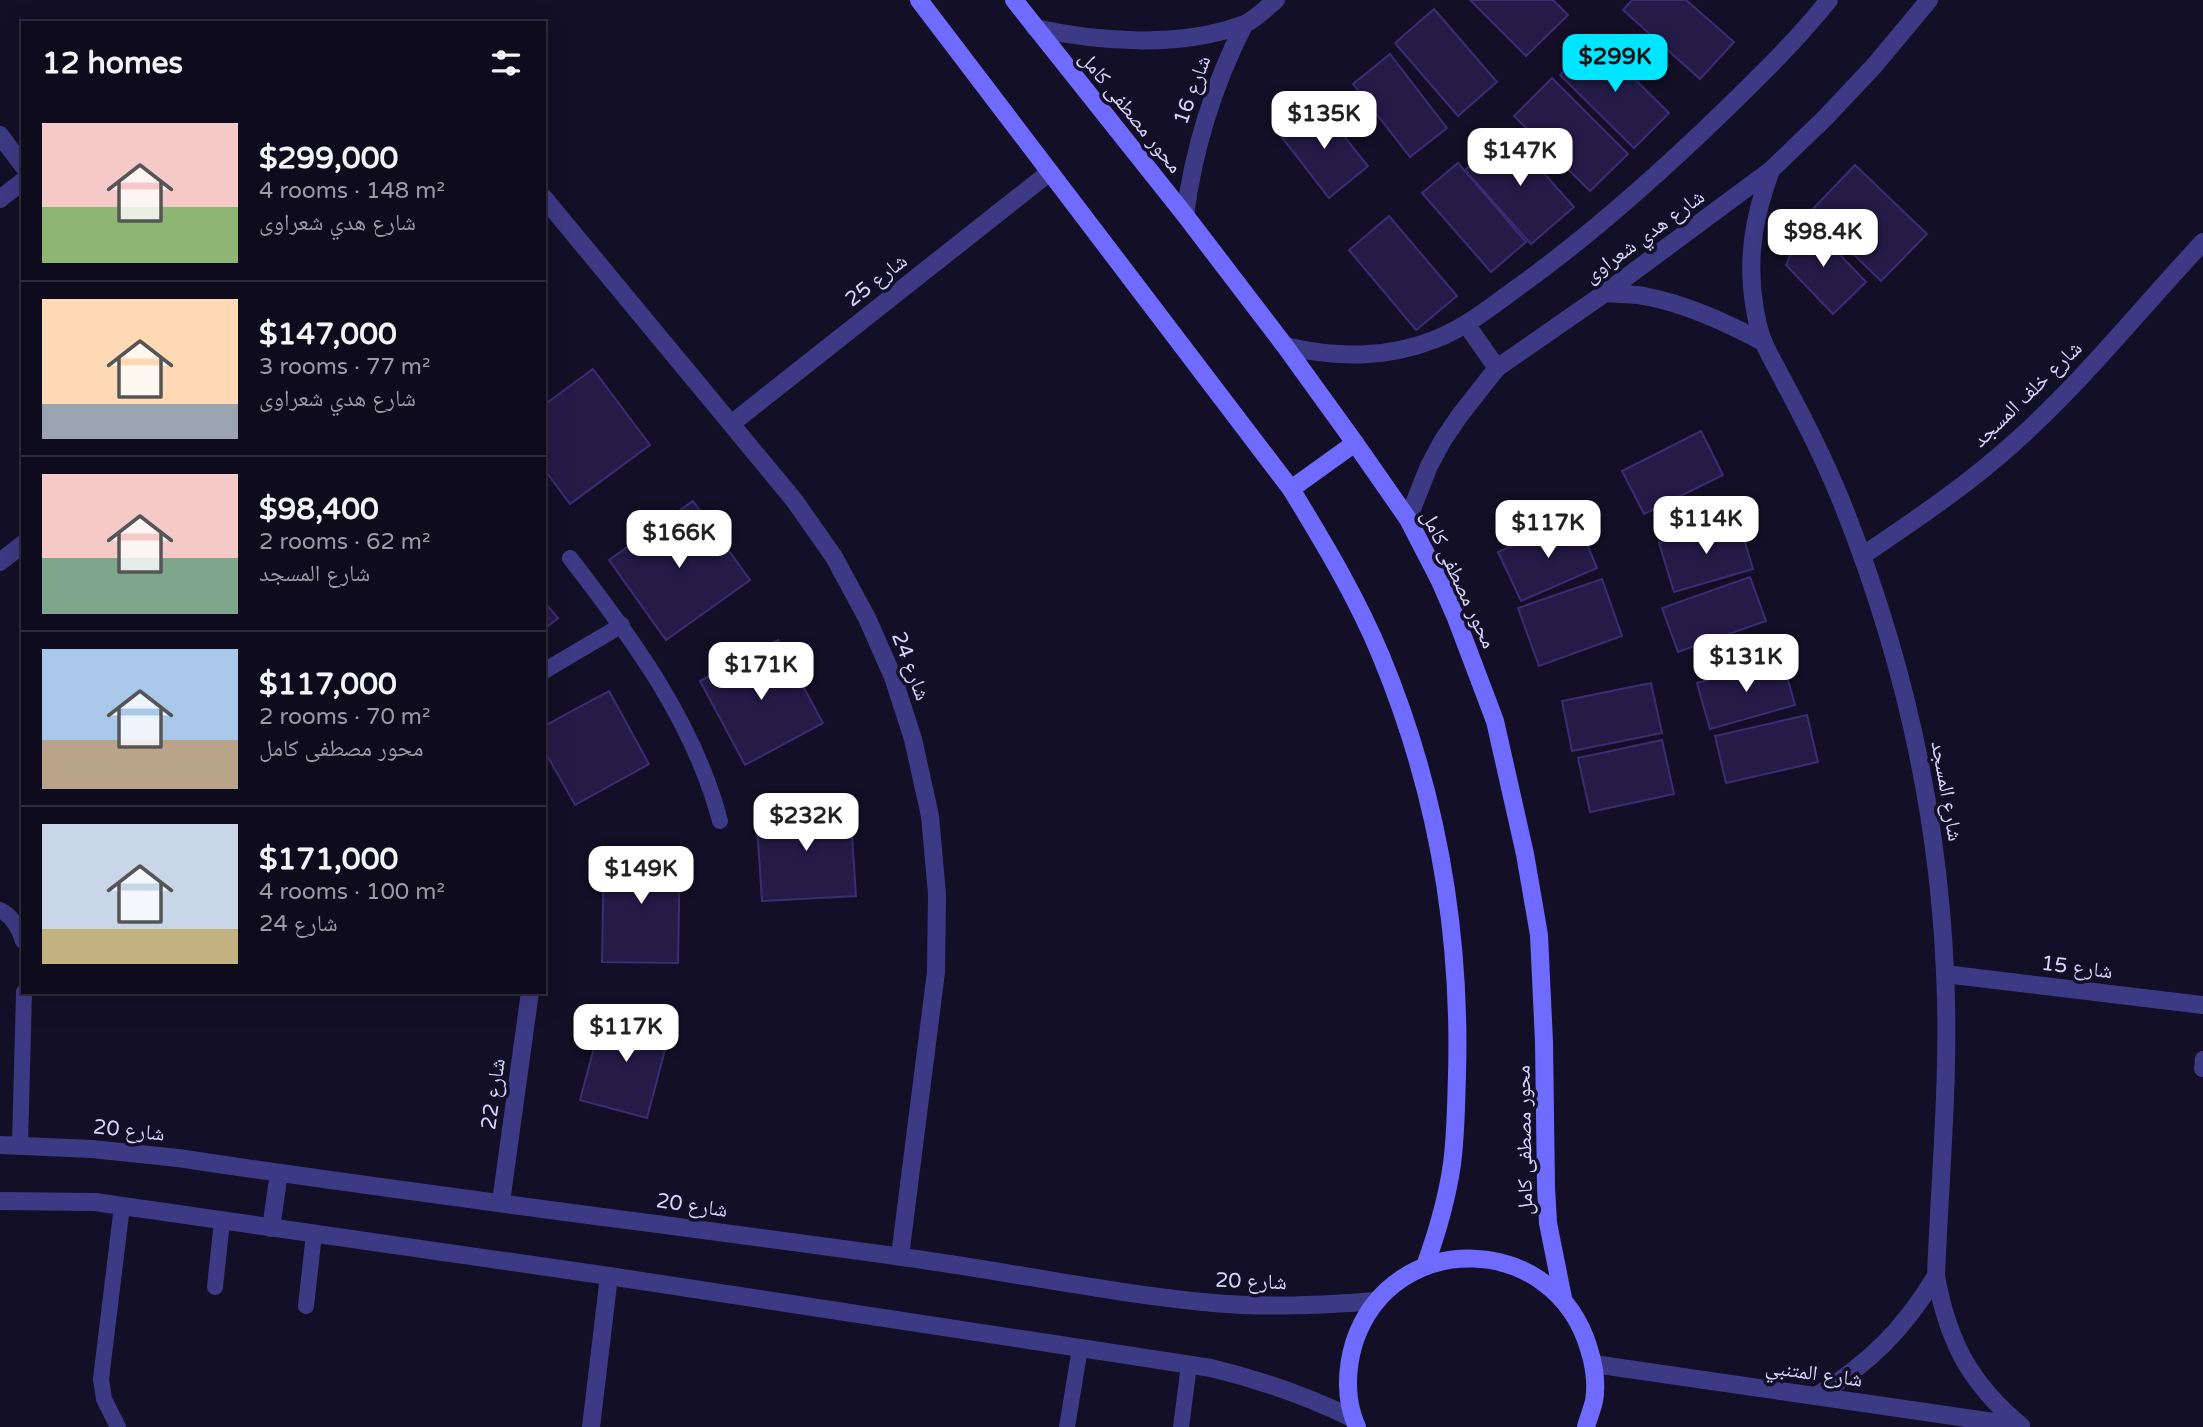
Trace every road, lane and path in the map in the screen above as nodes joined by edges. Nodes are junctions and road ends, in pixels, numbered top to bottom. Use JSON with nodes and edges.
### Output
{"nodes":[{"id":1,"x":919,"y":0,"type":"edge"},
{"id":2,"x":1014,"y":0,"type":"edge"},
{"id":3,"x":1276,"y":0,"type":"edge"},
{"id":4,"x":1829,"y":0,"type":"edge"},
{"id":5,"x":1929,"y":0,"type":"edge"},
{"id":6,"x":1244,"y":25,"type":"junction"},
{"id":7,"x":1035,"y":28,"type":"junction"},
{"id":8,"x":0,"y":135,"type":"edge"},
{"id":9,"x":21,"y":163,"type":"edge"},
{"id":10,"x":1771,"y":170,"type":"junction"},
{"id":11,"x":1050,"y":172,"type":"junction"},
{"id":12,"x":21,"y":183,"type":"edge"},
{"id":13,"x":0,"y":199,"type":"edge"},
{"id":14,"x":546,"y":200,"type":"edge"},
{"id":15,"x":1185,"y":215,"type":"junction"},
{"id":16,"x":2203,"y":242,"type":"edge"},
{"id":17,"x":1605,"y":293,"type":"junction"},
{"id":18,"x":1466,"y":324,"type":"junction"},
{"id":19,"x":1763,"y":342,"type":"junction"},
{"id":20,"x":1285,"y":345,"type":"junction"},
{"id":21,"x":1497,"y":368,"type":"junction"},
{"id":22,"x":731,"y":424,"type":"junction"},
{"id":23,"x":1355,"y":443,"type":"junction"},
{"id":24,"x":1291,"y":489,"type":"junction"},
{"id":25,"x":1408,"y":519,"type":"junction"},
{"id":26,"x":21,"y":546,"type":"edge"},
{"id":27,"x":1862,"y":556,"type":"junction"},
{"id":28,"x":570,"y":558,"type":"dead end"},
{"id":29,"x":0,"y":562,"type":"edge"},
{"id":30,"x":622,"y":625,"type":"junction"},
{"id":31,"x":546,"y":670,"type":"edge"},
{"id":32,"x":720,"y":821,"type":"dead end"},
{"id":33,"x":0,"y":910,"type":"edge"},
{"id":34,"x":21,"y":935,"type":"edge"},
{"id":35,"x":1945,"y":974,"type":"junction"},
{"id":36,"x":24,"y":994,"type":"edge"},
{"id":37,"x":530,"y":994,"type":"edge"},
{"id":38,"x":2203,"y":1005,"type":"edge"},
{"id":39,"x":20,"y":1144,"type":"junction"},
{"id":40,"x":0,"y":1145,"type":"edge"},
{"id":41,"x":279,"y":1173,"type":"junction"},
{"id":42,"x":0,"y":1201,"type":"edge"},
{"id":43,"x":501,"y":1202,"type":"junction"},
{"id":44,"x":122,"y":1206,"type":"junction"},
{"id":45,"x":222,"y":1220,"type":"junction"},
{"id":46,"x":271,"y":1227,"type":"junction"},
{"id":47,"x":314,"y":1234,"type":"junction"},
{"id":48,"x":900,"y":1256,"type":"junction"},
{"id":49,"x":1425,"y":1266,"type":"junction"},
{"id":50,"x":609,"y":1276,"type":"junction"},
{"id":51,"x":1936,"y":1276,"type":"junction"},
{"id":52,"x":215,"y":1287,"type":"dead end"},
{"id":53,"x":1563,"y":1298,"type":"junction"},
{"id":54,"x":1377,"y":1301,"type":"junction"},
{"id":55,"x":306,"y":1306,"type":"dead end"},
{"id":56,"x":1080,"y":1348,"type":"junction"},
{"id":57,"x":1594,"y":1364,"type":"junction"},
{"id":58,"x":1189,"y":1365,"type":"junction"},
{"id":59,"x":1816,"y":1396,"type":"junction"},
{"id":60,"x":1355,"y":1423,"type":"edge"},
{"id":61,"x":118,"y":1427,"type":"edge"},
{"id":62,"x":591,"y":1427,"type":"edge"},
{"id":63,"x":1067,"y":1427,"type":"edge"},
{"id":64,"x":1181,"y":1427,"type":"edge"},
{"id":65,"x":1586,"y":1427,"type":"edge"},
{"id":66,"x":2024,"y":1427,"type":"edge"}],
"edges":[{"from":1,"to":11,"type":"street"},
{"from":2,"to":7,"type":"street","name":"محور مصطفى كامل"},
{"from":3,"to":6,"type":"street","name":"شارع 16"},
{"from":4,"to":18,"type":"street","name":"شارع هدي شعراوى"},
{"from":5,"to":10,"type":"street","name":"شارع هدي شعراوى"},
{"from":6,"to":7,"type":"street","name":"شارع 16"},
{"from":6,"to":15,"type":"street","name":"شارع 16"},
{"from":7,"to":15,"type":"street","name":"محور مصطفى كامل"},
{"from":8,"to":9,"type":"street"},
{"from":10,"to":17,"type":"street","name":"شارع هدي شعراوى"},
{"from":10,"to":19,"type":"street","name":"شارع المسجد"},
{"from":11,"to":22,"type":"street","name":"شارع 25"},
{"from":11,"to":24,"type":"street"},
{"from":12,"to":13,"type":"street"},
{"from":14,"to":22,"type":"street","name":"شارع 24"},
{"from":15,"to":20,"type":"street","name":"محور مصطفى كامل"},
{"from":16,"to":27,"type":"street","name":"شارع خلف المسجد"},
{"from":17,"to":19,"type":"street"},
{"from":17,"to":21,"type":"street","name":"شارع هدي شعراوى"},
{"from":18,"to":20,"type":"street","name":"شارع هدي شعراوى"},
{"from":18,"to":21,"type":"street"},
{"from":19,"to":27,"type":"street","name":"شارع المسجد"},
{"from":20,"to":23,"type":"street","name":"محور مصطفى كامل"},
{"from":21,"to":25,"type":"street","name":"شارع هدي شعراوى"},
{"from":22,"to":48,"type":"street","name":"شارع 24"},
{"from":23,"to":24,"type":"street"},
{"from":23,"to":25,"type":"street","name":"محور مصطفى كامل"},
{"from":24,"to":49,"type":"street"},
{"from":25,"to":53,"type":"street","name":"محور مصطفى كامل"},
{"from":26,"to":29,"type":"street"},
{"from":27,"to":35,"type":"street","name":"شارع المسجد"},
{"from":28,"to":30,"type":"lane"},
{"from":30,"to":31,"type":"lane"},
{"from":30,"to":32,"type":"lane"},
{"from":33,"to":34,"type":"lane"},
{"from":35,"to":38,"type":"street","name":"شارع 15"},
{"from":35,"to":51,"type":"street","name":"شارع المسجد"},
{"from":36,"to":39,"type":"lane"},
{"from":37,"to":43,"type":"street","name":"شارع 22"},
{"from":39,"to":40,"type":"street","name":"شارع 20"},
{"from":39,"to":41,"type":"street","name":"شارع 20"},
{"from":41,"to":43,"type":"street","name":"شارع 20"},
{"from":41,"to":46,"type":"street"},
{"from":42,"to":44,"type":"street"},
{"from":43,"to":48,"type":"street","name":"شارع 20"},
{"from":44,"to":45,"type":"street"},
{"from":44,"to":61,"type":"lane"},
{"from":45,"to":46,"type":"street"},
{"from":45,"to":52,"type":"lane"},
{"from":46,"to":47,"type":"street"},
{"from":47,"to":50,"type":"street"},
{"from":47,"to":55,"type":"lane"},
{"from":48,"to":54,"type":"street","name":"شارع 20"},
{"from":49,"to":53,"type":"street"},
{"from":49,"to":54,"type":"street"},
{"from":50,"to":56,"type":"street"},
{"from":50,"to":62,"type":"street"},
{"from":51,"to":59,"type":"street","name":"شارع المسجد"},
{"from":51,"to":66,"type":"street","name":"شارع المسجد"},
{"from":53,"to":57,"type":"street"},
{"from":54,"to":60,"type":"street"},
{"from":56,"to":58,"type":"street"},
{"from":56,"to":63,"type":"lane"},
{"from":57,"to":59,"type":"street","name":"شارع المتنبي"},
{"from":57,"to":65,"type":"street"},
{"from":58,"to":60,"type":"street"},
{"from":58,"to":64,"type":"lane"},
{"from":59,"to":66,"type":"street","name":"شارع المتنبي"}]}
